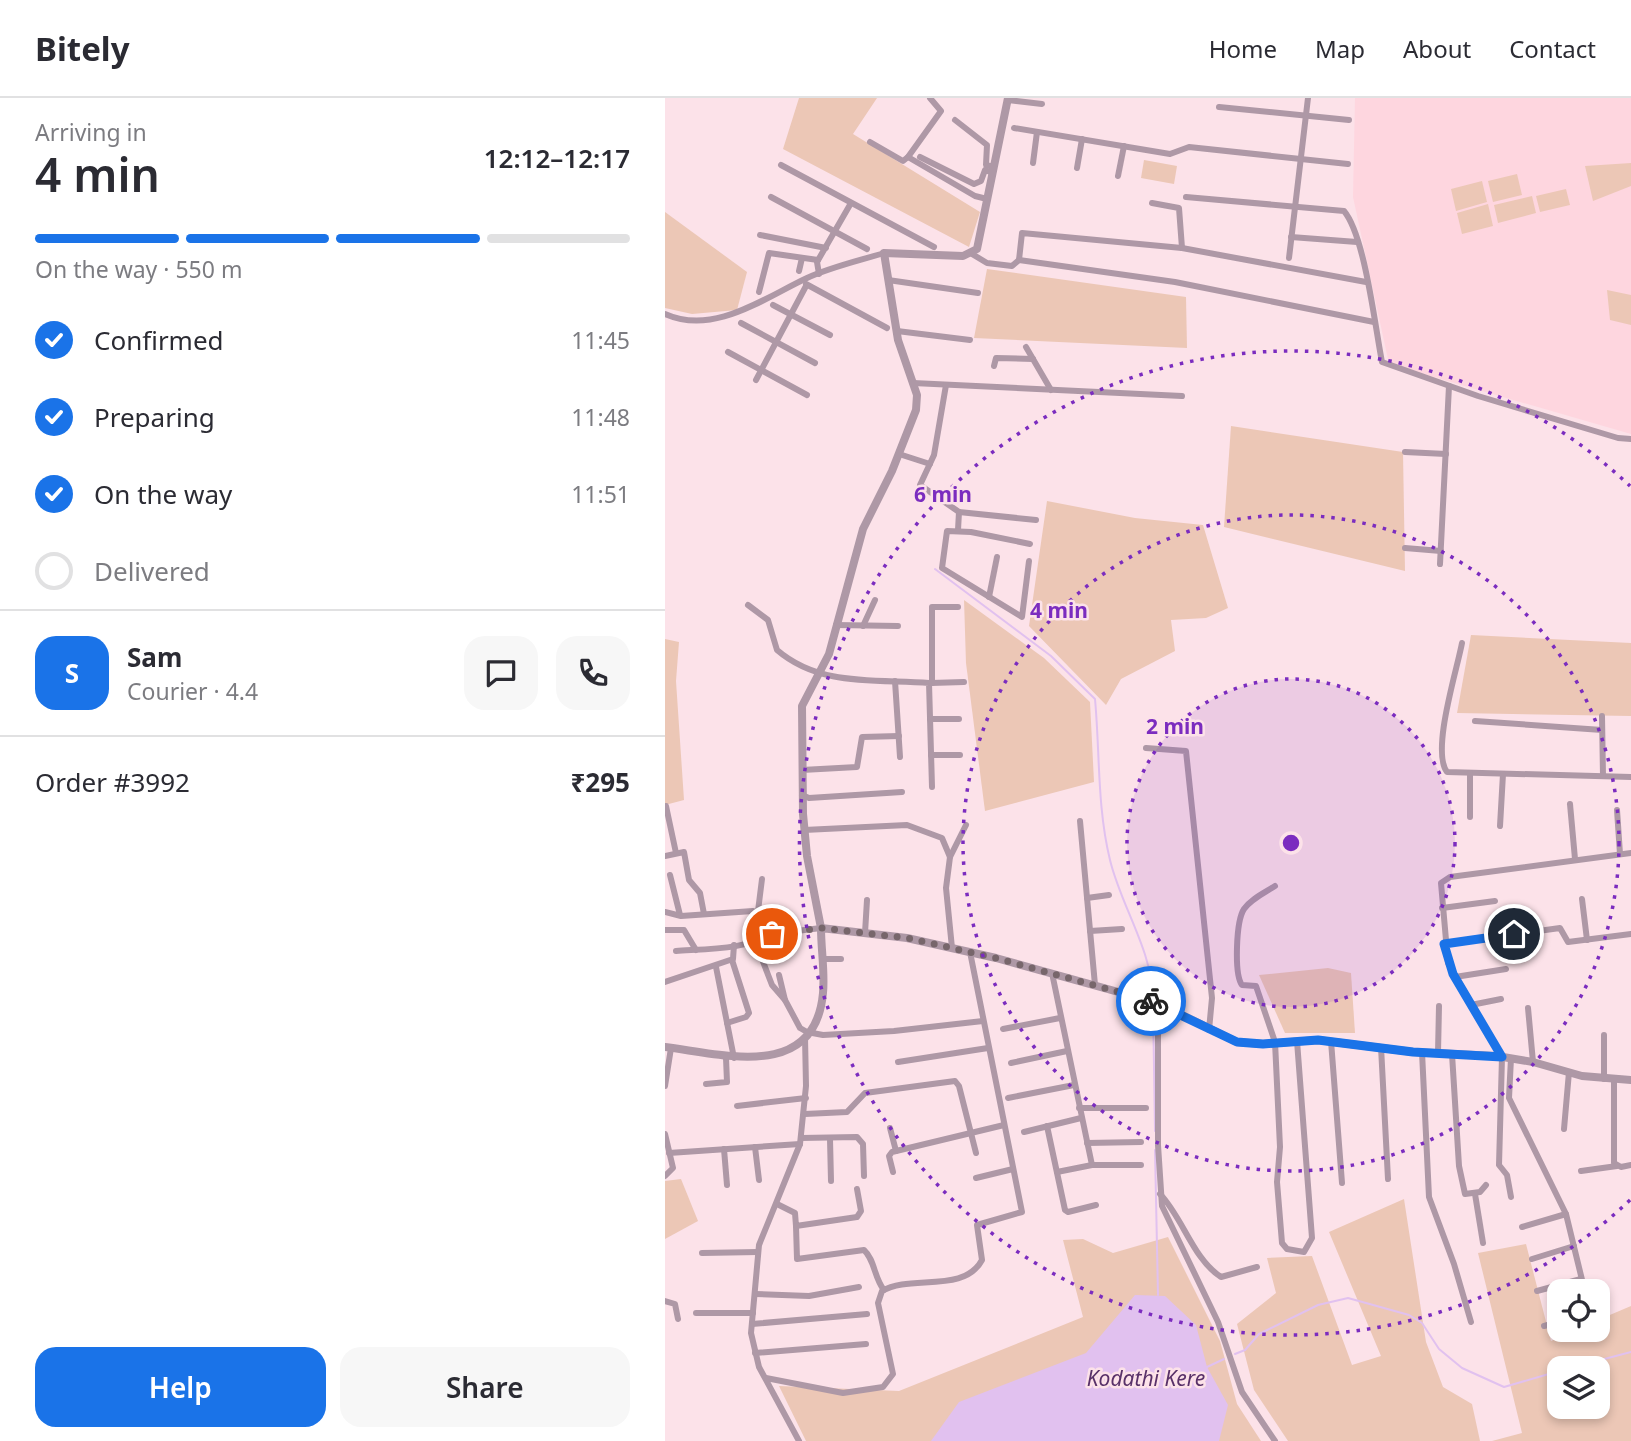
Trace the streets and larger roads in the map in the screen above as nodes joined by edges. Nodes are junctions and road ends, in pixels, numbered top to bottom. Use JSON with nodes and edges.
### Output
{"nodes":[{"id":1,"x":930,"y":98,"type":"edge"},
{"id":2,"x":1308,"y":98,"type":"edge"},
{"id":3,"x":1008,"y":99,"type":"edge"},
{"id":4,"x":1042,"y":104,"type":"dead end"},
{"id":5,"x":1219,"y":107,"type":"dead end"},
{"id":6,"x":1305,"y":116,"type":"junction"},
{"id":7,"x":955,"y":120,"type":"dead end"},
{"id":8,"x":1349,"y":120,"type":"dead end"},
{"id":9,"x":1014,"y":128,"type":"dead end"},
{"id":10,"x":1037,"y":132,"type":"junction"},
{"id":11,"x":1082,"y":139,"type":"junction"},
{"id":12,"x":870,"y":142,"type":"dead end"},
{"id":13,"x":1124,"y":146,"type":"junction"},
{"id":14,"x":908,"y":157,"type":"junction"},
{"id":15,"x":920,"y":157,"type":"dead end"},
{"id":16,"x":1300,"y":159,"type":"junction"},
{"id":17,"x":1033,"y":163,"type":"dead end"},
{"id":18,"x":1348,"y":164,"type":"dead end"},
{"id":19,"x":781,"y":165,"type":"dead end"},
{"id":20,"x":1077,"y":168,"type":"dead end"},
{"id":21,"x":990,"y":169,"type":"junction"},
{"id":22,"x":1118,"y":176,"type":"dead end"},
{"id":23,"x":771,"y":197,"type":"dead end"},
{"id":24,"x":1186,"y":197,"type":"dead end"},
{"id":25,"x":986,"y":199,"type":"junction"},
{"id":26,"x":851,"y":203,"type":"junction"},
{"id":27,"x":1152,"y":203,"type":"dead end"},
{"id":28,"x":1295,"y":208,"type":"junction"},
{"id":29,"x":835,"y":231,"type":"junction"},
{"id":30,"x":760,"y":235,"type":"dead end"},
{"id":31,"x":1291,"y":237,"type":"junction"},
{"id":32,"x":1357,"y":243,"type":"junction"},
{"id":33,"x":934,"y":247,"type":"dead end"},
{"id":34,"x":826,"y":248,"type":"junction"},
{"id":35,"x":1182,"y":248,"type":"junction"},
{"id":36,"x":867,"y":249,"type":"dead end"},
{"id":37,"x":884,"y":253,"type":"junction"},
{"id":38,"x":972,"y":254,"type":"junction"},
{"id":39,"x":802,"y":258,"type":"junction"},
{"id":40,"x":1289,"y":258,"type":"dead end"},
{"id":41,"x":818,"y":260,"type":"junction"},
{"id":42,"x":1019,"y":261,"type":"junction"},
{"id":43,"x":799,"y":271,"type":"dead end"},
{"id":44,"x":819,"y":274,"type":"junction"},
{"id":45,"x":888,"y":280,"type":"junction"},
{"id":46,"x":1366,"y":282,"type":"junction"},
{"id":47,"x":805,"y":283,"type":"junction"},
{"id":48,"x":759,"y":292,"type":"dead end"},
{"id":49,"x":978,"y":293,"type":"dead end"},
{"id":50,"x":773,"y":305,"type":"dead end"},
{"id":51,"x":665,"y":314,"type":"edge"},
{"id":52,"x":791,"y":315,"type":"junction"},
{"id":53,"x":1374,"y":321,"type":"junction"},
{"id":54,"x":741,"y":323,"type":"dead end"},
{"id":55,"x":887,"y":328,"type":"dead end"},
{"id":56,"x":897,"y":331,"type":"junction"},
{"id":57,"x":830,"y":335,"type":"dead end"},
{"id":58,"x":970,"y":340,"type":"dead end"},
{"id":59,"x":776,"y":342,"type":"junction"},
{"id":60,"x":1026,"y":347,"type":"dead end"},
{"id":61,"x":728,"y":352,"type":"dead end"},
{"id":62,"x":1033,"y":359,"type":"junction"},
{"id":63,"x":815,"y":363,"type":"dead end"},
{"id":64,"x":994,"y":366,"type":"dead end"},
{"id":65,"x":761,"y":370,"type":"junction"},
{"id":66,"x":756,"y":380,"type":"dead end"},
{"id":67,"x":913,"y":383,"type":"junction"},
{"id":68,"x":946,"y":385,"type":"junction"},
{"id":69,"x":1450,"y":386,"type":"junction"},
{"id":70,"x":1051,"y":390,"type":"junction"},
{"id":71,"x":807,"y":395,"type":"dead end"},
{"id":72,"x":1182,"y":396,"type":"dead end"},
{"id":73,"x":1631,"y":439,"type":"edge"},
{"id":74,"x":1405,"y":452,"type":"dead end"},
{"id":75,"x":899,"y":454,"type":"junction"},
{"id":76,"x":1446,"y":454,"type":"junction"},
{"id":77,"x":930,"y":464,"type":"junction"},
{"id":78,"x":959,"y":512,"type":"junction"},
{"id":79,"x":1036,"y":520,"type":"dead end"},
{"id":80,"x":958,"y":530,"type":"junction"},
{"id":81,"x":1030,"y":544,"type":"dead end"},
{"id":82,"x":1405,"y":548,"type":"dead end"},
{"id":83,"x":1441,"y":551,"type":"junction"},
{"id":84,"x":997,"y":557,"type":"dead end"},
{"id":85,"x":1029,"y":561,"type":"dead end"},
{"id":86,"x":1440,"y":564,"type":"dead end"},
{"id":87,"x":989,"y":597,"type":"junction"},
{"id":88,"x":875,"y":600,"type":"dead end"},
{"id":89,"x":748,"y":605,"type":"dead end"},
{"id":90,"x":958,"y":607,"type":"dead end"},
{"id":91,"x":837,"y":625,"type":"junction"},
{"id":92,"x":863,"y":626,"type":"junction"},
{"id":93,"x":898,"y":626,"type":"dead end"},
{"id":94,"x":1462,"y":643,"type":"dead end"},
{"id":95,"x":818,"y":675,"type":"junction"},
{"id":96,"x":895,"y":681,"type":"junction"},
{"id":97,"x":964,"y":682,"type":"dead end"},
{"id":98,"x":930,"y":683,"type":"junction"},
{"id":99,"x":1602,"y":716,"type":"dead end"},
{"id":100,"x":930,"y":719,"type":"junction"},
{"id":101,"x":959,"y":719,"type":"dead end"},
{"id":102,"x":1475,"y":721,"type":"dead end"},
{"id":103,"x":1602,"y":730,"type":"junction"},
{"id":104,"x":899,"y":736,"type":"junction"},
{"id":105,"x":1146,"y":748,"type":"dead end"},
{"id":106,"x":931,"y":755,"type":"junction"},
{"id":107,"x":960,"y":755,"type":"dead end"},
{"id":108,"x":900,"y":757,"type":"dead end"},
{"id":109,"x":802,"y":770,"type":"junction"},
{"id":110,"x":1470,"y":772,"type":"junction"},
{"id":111,"x":1503,"y":774,"type":"junction"},
{"id":112,"x":1603,"y":776,"type":"junction"},
{"id":113,"x":1631,"y":777,"type":"edge"},
{"id":114,"x":932,"y":787,"type":"dead end"},
{"id":115,"x":902,"y":792,"type":"dead end"},
{"id":116,"x":801,"y":795,"type":"junction"},
{"id":117,"x":1570,"y":804,"type":"dead end"},
{"id":118,"x":666,"y":806,"type":"edge"},
{"id":119,"x":1617,"y":810,"type":"dead end"},
{"id":120,"x":1470,"y":817,"type":"dead end"},
{"id":121,"x":1080,"y":821,"type":"dead end"},
{"id":122,"x":966,"y":825,"type":"dead end"},
{"id":123,"x":1500,"y":826,"type":"dead end"},
{"id":124,"x":804,"y":830,"type":"junction"},
{"id":125,"x":676,"y":853,"type":"junction"},
{"id":126,"x":1631,"y":853,"type":"edge"},
{"id":127,"x":1620,"y":854,"type":"junction"},
{"id":128,"x":665,"y":856,"type":"edge"},
{"id":129,"x":950,"y":857,"type":"junction"},
{"id":130,"x":1575,"y":859,"type":"junction"},
{"id":131,"x":670,"y":875,"type":"dead end"},
{"id":132,"x":762,"y":879,"type":"dead end"},
{"id":133,"x":1275,"y":886,"type":"dead end"},
{"id":134,"x":1109,"y":895,"type":"dead end"},
{"id":135,"x":1087,"y":898,"type":"junction"},
{"id":136,"x":1582,"y":899,"type":"dead end"},
{"id":137,"x":867,"y":900,"type":"dead end"},
{"id":138,"x":1495,"y":901,"type":"dead end"},
{"id":139,"x":1442,"y":908,"type":"junction"},
{"id":140,"x":758,"y":911,"type":"junction"},
{"id":141,"x":665,"y":912,"type":"edge"},
{"id":142,"x":704,"y":914,"type":"junction"},
{"id":143,"x":680,"y":915,"type":"junction"},
{"id":144,"x":821,"y":928,"type":"junction"},
{"id":145,"x":1122,"y":929,"type":"dead end"},
{"id":146,"x":665,"y":930,"type":"edge"},
{"id":147,"x":1090,"y":931,"type":"junction"},
{"id":148,"x":771,"y":932,"type":"junction"},
{"id":149,"x":865,"y":933,"type":"junction"},
{"id":150,"x":1631,"y":934,"type":"edge"},
{"id":151,"x":1587,"y":940,"type":"junction"},
{"id":152,"x":755,"y":941,"type":"junction"},
{"id":153,"x":1444,"y":944,"type":"junction"},
{"id":154,"x":734,"y":945,"type":"junction"},
{"id":155,"x":952,"y":948,"type":"junction"},
{"id":156,"x":696,"y":950,"type":"junction"},
{"id":157,"x":676,"y":951,"type":"dead end"},
{"id":158,"x":969,"y":952,"type":"junction"},
{"id":159,"x":822,"y":959,"type":"junction"},
{"id":160,"x":732,"y":960,"type":"junction"},
{"id":161,"x":841,"y":960,"type":"dead end"},
{"id":162,"x":716,"y":967,"type":"junction"},
{"id":163,"x":1506,"y":969,"type":"dead end"},
{"id":164,"x":1052,"y":973,"type":"junction"},
{"id":165,"x":779,"y":975,"type":"dead end"},
{"id":166,"x":1455,"y":977,"type":"junction"},
{"id":167,"x":665,"y":982,"type":"edge"},
{"id":168,"x":1095,"y":985,"type":"junction"},
{"id":169,"x":1501,"y":999,"type":"dead end"},
{"id":170,"x":785,"y":1000,"type":"junction"},
{"id":171,"x":1158,"y":1003,"type":"junction"},
{"id":172,"x":1471,"y":1005,"type":"junction"},
{"id":173,"x":1439,"y":1006,"type":"dead end"},
{"id":174,"x":1528,"y":1008,"type":"dead end"},
{"id":175,"x":1060,"y":1018,"type":"junction"},
{"id":176,"x":983,"y":1021,"type":"junction"},
{"id":177,"x":727,"y":1023,"type":"junction"},
{"id":178,"x":1003,"y":1029,"type":"dead end"},
{"id":179,"x":1209,"y":1030,"type":"junction"},
{"id":180,"x":806,"y":1034,"type":"junction"},
{"id":181,"x":1604,"y":1035,"type":"dead end"},
{"id":182,"x":1297,"y":1041,"type":"junction"},
{"id":183,"x":1331,"y":1041,"type":"junction"},
{"id":184,"x":1275,"y":1042,"type":"junction"},
{"id":185,"x":1381,"y":1047,"type":"junction"},
{"id":186,"x":667,"y":1048,"type":"edge"},
{"id":187,"x":988,"y":1048,"type":"junction"},
{"id":188,"x":1067,"y":1051,"type":"junction"},
{"id":189,"x":1422,"y":1052,"type":"junction"},
{"id":190,"x":1438,"y":1053,"type":"junction"},
{"id":191,"x":1452,"y":1054,"type":"junction"},
{"id":192,"x":730,"y":1058,"type":"junction"},
{"id":193,"x":1507,"y":1058,"type":"junction"},
{"id":194,"x":898,"y":1062,"type":"dead end"},
{"id":195,"x":1533,"y":1062,"type":"junction"},
{"id":196,"x":1011,"y":1063,"type":"dead end"},
{"id":197,"x":1569,"y":1072,"type":"junction"},
{"id":198,"x":1604,"y":1079,"type":"junction"},
{"id":199,"x":1614,"y":1080,"type":"junction"},
{"id":200,"x":1631,"y":1080,"type":"edge"},
{"id":201,"x":706,"y":1084,"type":"dead end"},
{"id":202,"x":1074,"y":1085,"type":"junction"},
{"id":203,"x":665,"y":1086,"type":"edge"},
{"id":204,"x":806,"y":1098,"type":"junction"},
{"id":205,"x":1008,"y":1098,"type":"dead end"},
{"id":206,"x":737,"y":1106,"type":"dead end"},
{"id":207,"x":1079,"y":1108,"type":"junction"},
{"id":208,"x":1146,"y":1108,"type":"dead end"},
{"id":209,"x":805,"y":1114,"type":"junction"},
{"id":210,"x":1081,"y":1118,"type":"junction"},
{"id":211,"x":1004,"y":1125,"type":"junction"},
{"id":212,"x":1047,"y":1126,"type":"junction"},
{"id":213,"x":890,"y":1128,"type":"dead end"},
{"id":214,"x":1563,"y":1129,"type":"dead end"},
{"id":215,"x":1024,"y":1132,"type":"dead end"},
{"id":216,"x":971,"y":1133,"type":"junction"},
{"id":217,"x":665,"y":1134,"type":"edge"},
{"id":218,"x":830,"y":1139,"type":"junction"},
{"id":219,"x":801,"y":1141,"type":"junction"},
{"id":220,"x":1141,"y":1142,"type":"dead end"},
{"id":221,"x":1087,"y":1143,"type":"junction"},
{"id":222,"x":755,"y":1147,"type":"junction"},
{"id":223,"x":724,"y":1149,"type":"junction"},
{"id":224,"x":896,"y":1151,"type":"junction"},
{"id":225,"x":669,"y":1153,"type":"junction"},
{"id":226,"x":976,"y":1153,"type":"dead end"},
{"id":227,"x":1092,"y":1165,"type":"junction"},
{"id":228,"x":1141,"y":1165,"type":"dead end"},
{"id":229,"x":1631,"y":1165,"type":"edge"},
{"id":230,"x":1617,"y":1166,"type":"junction"},
{"id":231,"x":1013,"y":1169,"type":"junction"},
{"id":232,"x":1581,"y":1171,"type":"dead end"},
{"id":233,"x":894,"y":1172,"type":"dead end"},
{"id":234,"x":1057,"y":1172,"type":"junction"},
{"id":235,"x":665,"y":1176,"type":"edge"},
{"id":236,"x":864,"y":1176,"type":"dead end"},
{"id":237,"x":976,"y":1178,"type":"dead end"},
{"id":238,"x":1388,"y":1179,"type":"dead end"},
{"id":239,"x":759,"y":1180,"type":"dead end"},
{"id":240,"x":831,"y":1181,"type":"dead end"},
{"id":241,"x":1342,"y":1183,"type":"dead end"},
{"id":242,"x":727,"y":1185,"type":"dead end"},
{"id":243,"x":1486,"y":1185,"type":"dead end"},
{"id":244,"x":857,"y":1189,"type":"dead end"},
{"id":245,"x":1159,"y":1194,"type":"junction"},
{"id":246,"x":1475,"y":1194,"type":"junction"},
{"id":247,"x":1511,"y":1197,"type":"dead end"},
{"id":248,"x":777,"y":1204,"type":"junction"},
{"id":249,"x":1096,"y":1205,"type":"dead end"},
{"id":250,"x":1566,"y":1214,"type":"junction"},
{"id":251,"x":796,"y":1226,"type":"junction"},
{"id":252,"x":1522,"y":1227,"type":"dead end"},
{"id":253,"x":1483,"y":1243,"type":"dead end"},
{"id":254,"x":1574,"y":1246,"type":"junction"},
{"id":255,"x":758,"y":1252,"type":"junction"},
{"id":256,"x":702,"y":1254,"type":"dead end"},
{"id":257,"x":1532,"y":1259,"type":"dead end"},
{"id":258,"x":1258,"y":1267,"type":"dead end"},
{"id":259,"x":1581,"y":1279,"type":"edge"},
{"id":260,"x":859,"y":1287,"type":"dead end"},
{"id":261,"x":1547,"y":1288,"type":"edge"},
{"id":262,"x":884,"y":1290,"type":"junction"},
{"id":263,"x":1537,"y":1291,"type":"dead end"},
{"id":264,"x":755,"y":1294,"type":"junction"},
{"id":265,"x":665,"y":1301,"type":"edge"},
{"id":266,"x":696,"y":1313,"type":"dead end"},
{"id":267,"x":753,"y":1313,"type":"junction"},
{"id":268,"x":867,"y":1314,"type":"dead end"},
{"id":269,"x":678,"y":1319,"type":"dead end"},
{"id":270,"x":1471,"y":1322,"type":"dead end"},
{"id":271,"x":752,"y":1324,"type":"junction"},
{"id":272,"x":1547,"y":1325,"type":"edge"},
{"id":273,"x":1544,"y":1326,"type":"dead end"},
{"id":274,"x":866,"y":1343,"type":"dead end"},
{"id":275,"x":755,"y":1353,"type":"junction"},
{"id":276,"x":766,"y":1378,"type":"junction"},
{"id":277,"x":799,"y":1441,"type":"edge"},
{"id":278,"x":1275,"y":1441,"type":"edge"}],
"edges":[{"from":1,"to":14,"type":"street"},
{"from":2,"to":6,"type":"street"},
{"from":3,"to":4,"type":"street"},
{"from":3,"to":21,"type":"street"},
{"from":5,"to":6,"type":"street"},
{"from":6,"to":8,"type":"street"},
{"from":6,"to":16,"type":"street"},
{"from":7,"to":21,"type":"street"},
{"from":9,"to":10,"type":"street"},
{"from":10,"to":11,"type":"street"},
{"from":10,"to":17,"type":"street"},
{"from":11,"to":13,"type":"street"},
{"from":11,"to":20,"type":"street"},
{"from":12,"to":14,"type":"street"},
{"from":13,"to":16,"type":"street"},
{"from":13,"to":22,"type":"street"},
{"from":14,"to":25,"type":"street"},
{"from":15,"to":21,"type":"street"},
{"from":16,"to":18,"type":"street"},
{"from":16,"to":28,"type":"street"},
{"from":19,"to":26,"type":"street"},
{"from":21,"to":25,"type":"street"},
{"from":23,"to":29,"type":"street"},
{"from":24,"to":28,"type":"street"},
{"from":25,"to":38,"type":"street"},
{"from":26,"to":29,"type":"street"},
{"from":26,"to":33,"type":"street"},
{"from":27,"to":35,"type":"street"},
{"from":28,"to":31,"type":"street"},
{"from":28,"to":32,"type":"street"},
{"from":29,"to":34,"type":"street"},
{"from":29,"to":36,"type":"street"},
{"from":30,"to":34,"type":"street"},
{"from":31,"to":32,"type":"street"},
{"from":31,"to":40,"type":"street"},
{"from":32,"to":46,"type":"street"},
{"from":34,"to":41,"type":"street"},
{"from":35,"to":42,"type":"street"},
{"from":35,"to":46,"type":"street"},
{"from":37,"to":38,"type":"street"},
{"from":37,"to":44,"type":"street"},
{"from":37,"to":45,"type":"street"},
{"from":38,"to":42,"type":"street"},
{"from":39,"to":41,"type":"street"},
{"from":39,"to":43,"type":"street"},
{"from":39,"to":48,"type":"street"},
{"from":41,"to":44,"type":"street"},
{"from":42,"to":53,"type":"street"},
{"from":44,"to":47,"type":"street"},
{"from":45,"to":49,"type":"street"},
{"from":45,"to":56,"type":"street"},
{"from":46,"to":53,"type":"street"},
{"from":47,"to":51,"type":"street"},
{"from":47,"to":52,"type":"street"},
{"from":47,"to":55,"type":"street"},
{"from":50,"to":52,"type":"street"},
{"from":52,"to":57,"type":"street"},
{"from":52,"to":59,"type":"street"},
{"from":53,"to":69,"type":"street"},
{"from":54,"to":59,"type":"street"},
{"from":56,"to":58,"type":"street"},
{"from":56,"to":67,"type":"street"},
{"from":59,"to":63,"type":"street"},
{"from":59,"to":65,"type":"street"},
{"from":60,"to":62,"type":"street"},
{"from":61,"to":65,"type":"street"},
{"from":62,"to":64,"type":"street"},
{"from":62,"to":70,"type":"street"},
{"from":65,"to":66,"type":"street"},
{"from":65,"to":71,"type":"street"},
{"from":67,"to":68,"type":"street"},
{"from":67,"to":75,"type":"street"},
{"from":68,"to":70,"type":"street"},
{"from":68,"to":77,"type":"street"},
{"from":69,"to":73,"type":"street"},
{"from":69,"to":76,"type":"street"},
{"from":70,"to":72,"type":"street"},
{"from":74,"to":76,"type":"street"},
{"from":75,"to":77,"type":"street"},
{"from":75,"to":91,"type":"street"},
{"from":76,"to":83,"type":"street"},
{"from":77,"to":78,"type":"street"},
{"from":78,"to":79,"type":"street"},
{"from":78,"to":80,"type":"street"},
{"from":80,"to":81,"type":"street"},
{"from":80,"to":87,"type":"street"},
{"from":82,"to":83,"type":"street"},
{"from":83,"to":86,"type":"street"},
{"from":84,"to":87,"type":"street"},
{"from":85,"to":87,"type":"street"},
{"from":88,"to":92,"type":"street"},
{"from":89,"to":95,"type":"street"},
{"from":90,"to":98,"type":"street"},
{"from":91,"to":92,"type":"street"},
{"from":91,"to":95,"type":"street"},
{"from":92,"to":93,"type":"street"},
{"from":94,"to":110,"type":"street"},
{"from":95,"to":96,"type":"street"},
{"from":95,"to":109,"type":"street"},
{"from":96,"to":98,"type":"street"},
{"from":96,"to":104,"type":"street"},
{"from":97,"to":98,"type":"street"},
{"from":98,"to":100,"type":"street"},
{"from":99,"to":103,"type":"street"},
{"from":100,"to":101,"type":"street"},
{"from":100,"to":106,"type":"street"},
{"from":102,"to":103,"type":"street"},
{"from":103,"to":112,"type":"street"},
{"from":104,"to":108,"type":"street"},
{"from":104,"to":109,"type":"street"},
{"from":105,"to":179,"type":"street"},
{"from":106,"to":107,"type":"street"},
{"from":106,"to":114,"type":"street"},
{"from":109,"to":116,"type":"street"},
{"from":110,"to":111,"type":"street"},
{"from":110,"to":120,"type":"street"},
{"from":111,"to":112,"type":"street"},
{"from":111,"to":123,"type":"street"},
{"from":112,"to":113,"type":"street"},
{"from":115,"to":116,"type":"street"},
{"from":116,"to":124,"type":"street"},
{"from":117,"to":130,"type":"street"},
{"from":118,"to":125,"type":"street"},
{"from":119,"to":127,"type":"street"},
{"from":121,"to":135,"type":"street"},
{"from":122,"to":129,"type":"street"},
{"from":124,"to":129,"type":"street"},
{"from":124,"to":144,"type":"street"},
{"from":125,"to":128,"type":"street"},
{"from":125,"to":142,"type":"street"},
{"from":126,"to":127,"type":"street"},
{"from":127,"to":130,"type":"street"},
{"from":129,"to":155,"type":"street"},
{"from":130,"to":139,"type":"street"},
{"from":131,"to":143,"type":"street"},
{"from":132,"to":140,"type":"street"},
{"from":133,"to":184,"type":"street"},
{"from":134,"to":135,"type":"street"},
{"from":135,"to":147,"type":"street"},
{"from":136,"to":151,"type":"street"},
{"from":137,"to":149,"type":"street"},
{"from":138,"to":139,"type":"street"},
{"from":139,"to":153,"type":"street"},
{"from":140,"to":142,"type":"street"},
{"from":140,"to":148,"type":"street"},
{"from":141,"to":143,"type":"street"},
{"from":142,"to":143,"type":"street"},
{"from":144,"to":148,"type":"street"},
{"from":144,"to":149,"type":"street"},
{"from":144,"to":159,"type":"street"},
{"from":145,"to":147,"type":"street"},
{"from":146,"to":156,"type":"street"},
{"from":147,"to":168,"type":"street"},
{"from":148,"to":152,"type":"street"},
{"from":149,"to":155,"type":"street"},
{"from":150,"to":151,"type":"street"},
{"from":151,"to":153,"type":"street"},
{"from":152,"to":154,"type":"street"},
{"from":152,"to":170,"type":"street"},
{"from":153,"to":166,"type":"street"},
{"from":154,"to":156,"type":"street"},
{"from":154,"to":160,"type":"street"},
{"from":155,"to":158,"type":"street"},
{"from":156,"to":157,"type":"street"},
{"from":158,"to":164,"type":"street"},
{"from":158,"to":176,"type":"street"},
{"from":159,"to":161,"type":"street"},
{"from":159,"to":180,"type":"street"},
{"from":160,"to":162,"type":"street"},
{"from":160,"to":177,"type":"street"},
{"from":162,"to":167,"type":"street"},
{"from":162,"to":177,"type":"street"},
{"from":163,"to":166,"type":"street"},
{"from":164,"to":168,"type":"street"},
{"from":164,"to":175,"type":"street"},
{"from":165,"to":170,"type":"street"},
{"from":166,"to":172,"type":"street"},
{"from":168,"to":171,"type":"street"},
{"from":169,"to":172,"type":"street"},
{"from":170,"to":180,"type":"street"},
{"from":171,"to":179,"type":"street"},
{"from":171,"to":245,"type":"street"},
{"from":172,"to":193,"type":"street"},
{"from":173,"to":190,"type":"street"},
{"from":174,"to":195,"type":"street"},
{"from":175,"to":178,"type":"street"},
{"from":175,"to":188,"type":"street"},
{"from":176,"to":180,"type":"street"},
{"from":176,"to":187,"type":"street"},
{"from":177,"to":192,"type":"street"},
{"from":179,"to":184,"type":"street"},
{"from":180,"to":192,"type":"street"},
{"from":180,"to":204,"type":"street"},
{"from":181,"to":198,"type":"street"},
{"from":182,"to":183,"type":"street"},
{"from":182,"to":184,"type":"street"},
{"from":182,"to":184,"type":"street"},
{"from":183,"to":185,"type":"street"},
{"from":183,"to":241,"type":"street"},
{"from":185,"to":189,"type":"street"},
{"from":185,"to":238,"type":"street"},
{"from":186,"to":192,"type":"street"},
{"from":186,"to":203,"type":"street"},
{"from":187,"to":194,"type":"street"},
{"from":187,"to":211,"type":"street"},
{"from":188,"to":196,"type":"street"},
{"from":188,"to":202,"type":"street"},
{"from":189,"to":190,"type":"street"},
{"from":189,"to":270,"type":"street"},
{"from":190,"to":191,"type":"street"},
{"from":191,"to":193,"type":"street"},
{"from":191,"to":246,"type":"street"},
{"from":192,"to":201,"type":"street"},
{"from":193,"to":195,"type":"street"},
{"from":193,"to":247,"type":"street"},
{"from":193,"to":250,"type":"street"},
{"from":195,"to":197,"type":"street"},
{"from":197,"to":198,"type":"street"},
{"from":197,"to":214,"type":"street"},
{"from":198,"to":199,"type":"street"},
{"from":199,"to":200,"type":"street"},
{"from":199,"to":230,"type":"street"},
{"from":202,"to":205,"type":"street"},
{"from":202,"to":207,"type":"street"},
{"from":204,"to":206,"type":"street"},
{"from":204,"to":209,"type":"street"},
{"from":207,"to":208,"type":"street"},
{"from":207,"to":210,"type":"street"},
{"from":209,"to":216,"type":"street"},
{"from":209,"to":219,"type":"street"},
{"from":210,"to":212,"type":"street"},
{"from":210,"to":221,"type":"street"},
{"from":211,"to":216,"type":"street"},
{"from":211,"to":231,"type":"street"},
{"from":212,"to":215,"type":"street"},
{"from":212,"to":234,"type":"street"},
{"from":213,"to":224,"type":"street"},
{"from":216,"to":224,"type":"street"},
{"from":216,"to":226,"type":"street"},
{"from":217,"to":225,"type":"street"},
{"from":218,"to":219,"type":"street"},
{"from":218,"to":236,"type":"street"},
{"from":218,"to":240,"type":"street"},
{"from":219,"to":222,"type":"street"},
{"from":219,"to":248,"type":"street"},
{"from":220,"to":221,"type":"street"},
{"from":221,"to":227,"type":"street"},
{"from":222,"to":223,"type":"street"},
{"from":222,"to":239,"type":"street"},
{"from":223,"to":225,"type":"street"},
{"from":223,"to":242,"type":"street"},
{"from":224,"to":233,"type":"street"},
{"from":225,"to":235,"type":"street"},
{"from":227,"to":228,"type":"street"},
{"from":227,"to":234,"type":"street"},
{"from":229,"to":230,"type":"street"},
{"from":230,"to":232,"type":"street"},
{"from":231,"to":237,"type":"street"},
{"from":231,"to":262,"type":"street"},
{"from":234,"to":249,"type":"street"},
{"from":243,"to":246,"type":"street"},
{"from":244,"to":251,"type":"street"},
{"from":245,"to":258,"type":"street"},
{"from":245,"to":278,"type":"street"},
{"from":246,"to":253,"type":"street"},
{"from":248,"to":251,"type":"street"},
{"from":248,"to":255,"type":"street"},
{"from":250,"to":252,"type":"street"},
{"from":250,"to":254,"type":"street"},
{"from":251,"to":262,"type":"street"},
{"from":254,"to":257,"type":"street"},
{"from":254,"to":259,"type":"street"},
{"from":255,"to":256,"type":"street"},
{"from":255,"to":264,"type":"street"},
{"from":260,"to":264,"type":"street"},
{"from":261,"to":263,"type":"street"},
{"from":262,"to":276,"type":"street"},
{"from":264,"to":267,"type":"street"},
{"from":265,"to":269,"type":"street"},
{"from":266,"to":267,"type":"street"},
{"from":267,"to":271,"type":"street"},
{"from":268,"to":271,"type":"street"},
{"from":271,"to":275,"type":"street"},
{"from":272,"to":273,"type":"street"},
{"from":274,"to":275,"type":"street"},
{"from":275,"to":276,"type":"street"},
{"from":276,"to":277,"type":"street"}]}
